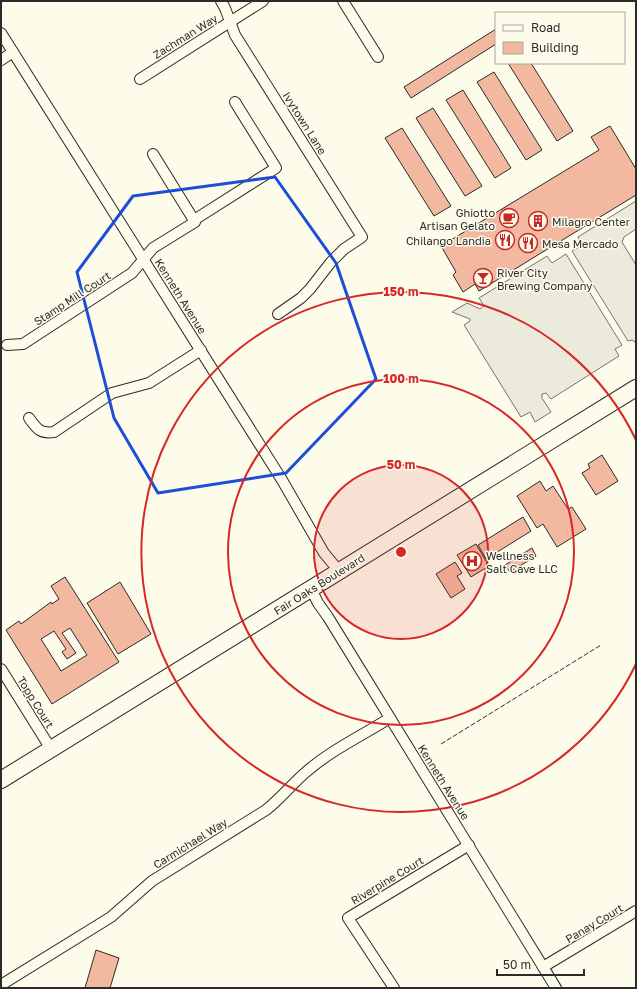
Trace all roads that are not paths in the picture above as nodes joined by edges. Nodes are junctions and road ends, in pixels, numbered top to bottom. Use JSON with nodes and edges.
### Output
{"nodes":[{"id":1,"x":221,"y":1,"type":"edge"},
{"id":2,"x":263,"y":1,"type":"edge"},
{"id":3,"x":343,"y":1,"type":"edge"},
{"id":4,"x":230,"y":22,"type":"junction"},
{"id":5,"x":1,"y":33,"type":"edge"},
{"id":6,"x":13,"y":52,"type":"junction"},
{"id":7,"x":378,"y":57,"type":"dead end"},
{"id":8,"x":1,"y":60,"type":"edge"},
{"id":9,"x":140,"y":79,"type":"dead end"},
{"id":10,"x":235,"y":102,"type":"dead end"},
{"id":11,"x":153,"y":154,"type":"dead end"},
{"id":12,"x":194,"y":220,"type":"junction"},
{"id":13,"x":144,"y":260,"type":"junction"},
{"id":14,"x":278,"y":314,"type":"dead end"},
{"id":15,"x":7,"y":345,"type":"dead end"},
{"id":16,"x":201,"y":350,"type":"junction"},
{"id":17,"x":636,"y":388,"type":"edge"},
{"id":18,"x":29,"y":418,"type":"dead end"},
{"id":19,"x":340,"y":571,"type":"junction"},
{"id":20,"x":311,"y":589,"type":"junction"},
{"id":21,"x":1,"y":669,"type":"edge"},
{"id":22,"x":390,"y":718,"type":"junction"},
{"id":23,"x":51,"y":749,"type":"junction"},
{"id":24,"x":1,"y":780,"type":"edge"},
{"id":25,"x":468,"y":845,"type":"junction"},
{"id":26,"x":636,"y":911,"type":"edge"},
{"id":27,"x":543,"y":967,"type":"junction"},
{"id":28,"x":1,"y":985,"type":"edge"},
{"id":29,"x":394,"y":988,"type":"edge"},
{"id":30,"x":556,"y":988,"type":"edge"}],
"edges":[{"from":1,"to":4,"type":"street","name":"Ivytown Lane"},
{"from":2,"to":4,"type":"street","name":"Zachman Way"},
{"from":3,"to":7,"type":"street"},
{"from":4,"to":9,"type":"street","name":"Zachman Way"},
{"from":4,"to":14,"type":"street","name":"Ivytown Lane"},
{"from":5,"to":6,"type":"street","name":"Kenneth Avenue"},
{"from":6,"to":8,"type":"street"},
{"from":6,"to":13,"type":"street","name":"Kenneth Avenue"},
{"from":10,"to":12,"type":"street","name":"Stamp Mill Court"},
{"from":11,"to":12,"type":"street"},
{"from":12,"to":13,"type":"street","name":"Stamp Mill Court"},
{"from":13,"to":15,"type":"street","name":"Stamp Mill Court"},
{"from":13,"to":16,"type":"street","name":"Kenneth Avenue"},
{"from":16,"to":18,"type":"street"},
{"from":16,"to":19,"type":"street","name":"Kenneth Avenue"},
{"from":17,"to":19,"type":"main road","name":"Fair Oaks Boulevard"},
{"from":19,"to":20,"type":"main road","name":"Fair Oaks Boulevard"},
{"from":20,"to":22,"type":"street","name":"Kenneth Avenue"},
{"from":20,"to":23,"type":"main road","name":"Fair Oaks Boulevard"},
{"from":21,"to":23,"type":"street","name":"Topp Court"},
{"from":22,"to":25,"type":"street","name":"Kenneth Avenue"},
{"from":22,"to":28,"type":"street","name":"Carmichael Way"},
{"from":23,"to":24,"type":"main road","name":"Fair Oaks Boulevard"},
{"from":25,"to":27,"type":"street","name":"Kenneth Avenue"},
{"from":25,"to":29,"type":"street","name":"Riverpine Court"},
{"from":26,"to":27,"type":"street","name":"Panay Court"},
{"from":27,"to":30,"type":"street","name":"Kenneth Avenue"}]}
